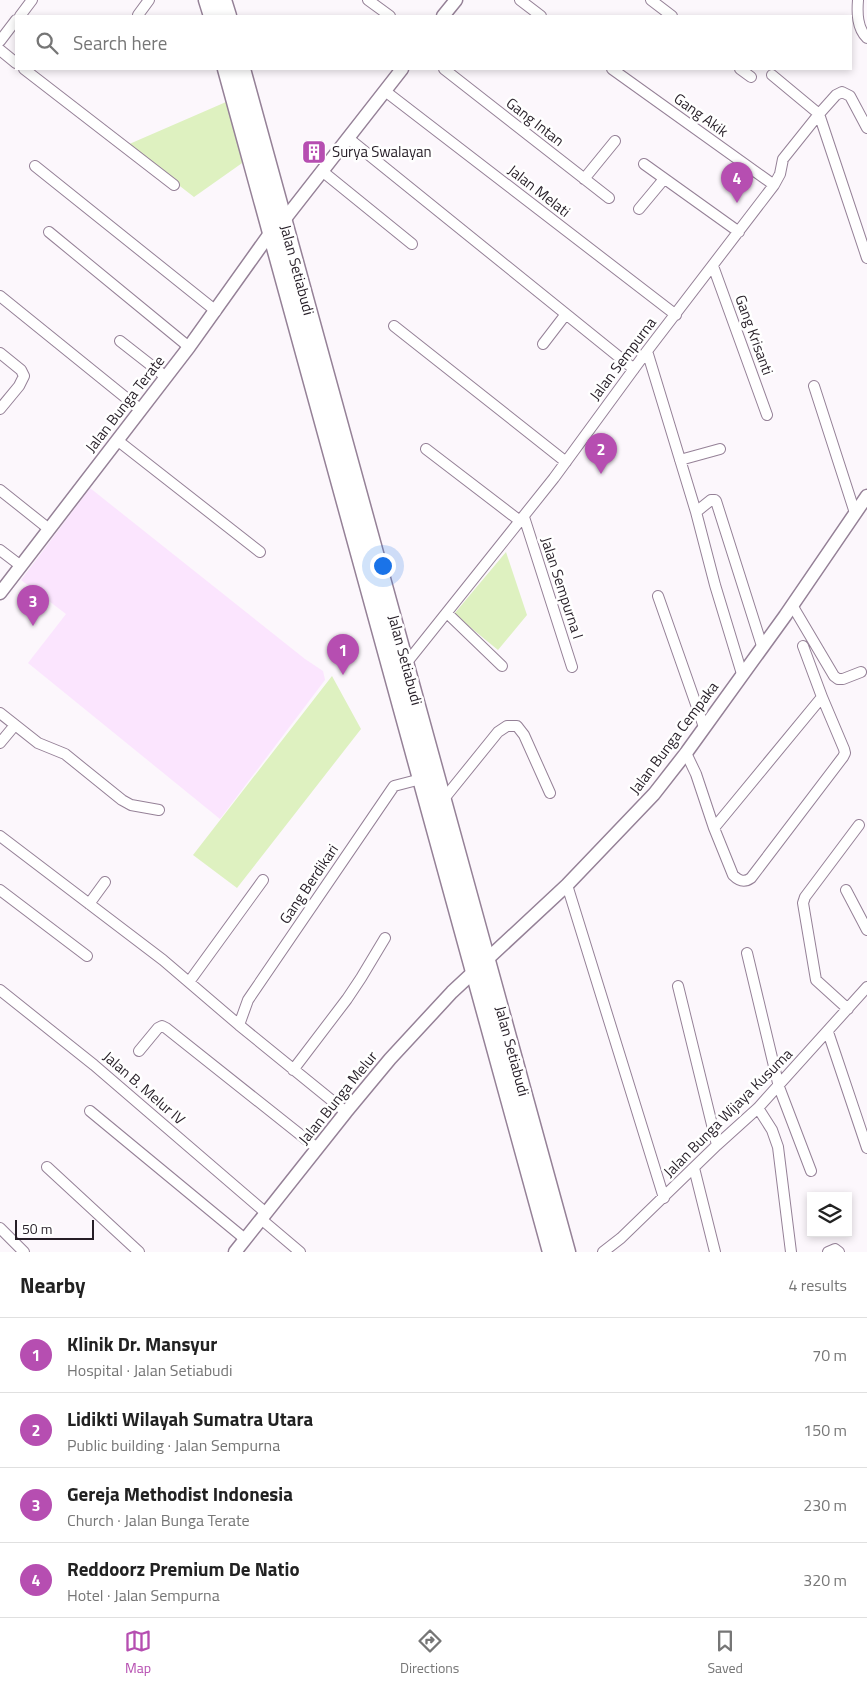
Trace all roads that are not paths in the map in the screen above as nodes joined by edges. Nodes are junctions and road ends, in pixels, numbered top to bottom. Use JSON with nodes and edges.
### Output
{"nodes":[{"id":1,"x":32,"y":0,"type":"edge"},
{"id":2,"x":148,"y":0,"type":"edge"},
{"id":3,"x":207,"y":0,"type":"edge"},
{"id":4,"x":223,"y":0,"type":"edge"},
{"id":5,"x":368,"y":0,"type":"edge"},
{"id":6,"x":456,"y":0,"type":"edge"},
{"id":7,"x":520,"y":0,"type":"edge"},
{"id":8,"x":651,"y":0,"type":"edge"},
{"id":9,"x":858,"y":0,"type":"edge"},
{"id":10,"x":21,"y":15,"type":"edge"},
{"id":11,"x":138,"y":15,"type":"dead end"},
{"id":12,"x":212,"y":15,"type":"edge"},
{"id":13,"x":228,"y":15,"type":"edge"},
{"id":14,"x":389,"y":15,"type":"edge"},
{"id":15,"x":445,"y":15,"type":"edge"},
{"id":16,"x":540,"y":15,"type":"edge"},
{"id":17,"x":671,"y":15,"type":"edge"},
{"id":18,"x":15,"y":21,"type":"edge"},
{"id":19,"x":867,"y":38,"type":"edge"},
{"id":20,"x":0,"y":41,"type":"edge"},
{"id":21,"x":0,"y":50,"type":"edge"},
{"id":22,"x":15,"y":62,"type":"edge"},
{"id":23,"x":25,"y":70,"type":"edge"},
{"id":24,"x":226,"y":70,"type":"edge"},
{"id":25,"x":242,"y":70,"type":"edge"},
{"id":26,"x":401,"y":70,"type":"edge"},
{"id":27,"x":445,"y":70,"type":"edge"},
{"id":28,"x":613,"y":70,"type":"edge"},
{"id":29,"x":741,"y":70,"type":"edge"},
{"id":30,"x":772,"y":75,"type":"dead end"},
{"id":31,"x":751,"y":77,"type":"dead end"},
{"id":32,"x":384,"y":92,"type":"junction"},
{"id":33,"x":819,"y":114,"type":"junction"},
{"id":34,"x":867,"y":128,"type":"edge"},
{"id":35,"x":348,"y":138,"type":"junction"},
{"id":36,"x":615,"y":141,"type":"dead end"},
{"id":37,"x":644,"y":164,"type":"dead end"},
{"id":38,"x":35,"y":166,"type":"dead end"},
{"id":39,"x":322,"y":171,"type":"junction"},
{"id":40,"x":664,"y":178,"type":"junction"},
{"id":41,"x":584,"y":179,"type":"junction"},
{"id":42,"x":174,"y":185,"type":"dead end"},
{"id":43,"x":774,"y":185,"type":"junction"},
{"id":44,"x":609,"y":198,"type":"dead end"},
{"id":45,"x":639,"y":209,"type":"dead end"},
{"id":46,"x":284,"y":220,"type":"junction"},
{"id":47,"x":49,"y":232,"type":"dead end"},
{"id":48,"x":271,"y":232,"type":"junction"},
{"id":49,"x":739,"y":232,"type":"junction"},
{"id":50,"x":412,"y":244,"type":"dead end"},
{"id":51,"x":867,"y":258,"type":"edge"},
{"id":52,"x":714,"y":266,"type":"junction"},
{"id":53,"x":0,"y":296,"type":"edge"},
{"id":54,"x":216,"y":311,"type":"junction"},
{"id":55,"x":566,"y":314,"type":"junction"},
{"id":56,"x":676,"y":315,"type":"junction"},
{"id":57,"x":394,"y":326,"type":"dead end"},
{"id":58,"x":120,"y":341,"type":"dead end"},
{"id":59,"x":543,"y":344,"type":"dead end"},
{"id":60,"x":189,"y":347,"type":"junction"},
{"id":61,"x":647,"y":352,"type":"junction"},
{"id":62,"x":0,"y":353,"type":"edge"},
{"id":63,"x":634,"y":369,"type":"junction"},
{"id":64,"x":166,"y":377,"type":"junction"},
{"id":65,"x":814,"y":386,"type":"dead end"},
{"id":66,"x":0,"y":409,"type":"edge"},
{"id":67,"x":141,"y":410,"type":"junction"},
{"id":68,"x":767,"y":415,"type":"dead end"},
{"id":69,"x":117,"y":440,"type":"junction"},
{"id":70,"x":426,"y":449,"type":"dead end"},
{"id":71,"x":720,"y":449,"type":"dead end"},
{"id":72,"x":680,"y":460,"type":"junction"},
{"id":73,"x":566,"y":462,"type":"junction"},
{"id":74,"x":0,"y":490,"type":"edge"},
{"id":75,"x":867,"y":496,"type":"edge"},
{"id":76,"x":696,"y":512,"type":"junction"},
{"id":77,"x":855,"y":513,"type":"junction"},
{"id":78,"x":522,"y":519,"type":"junction"},
{"id":79,"x":49,"y":529,"type":"junction"},
{"id":80,"x":0,"y":550,"type":"edge"},
{"id":81,"x":260,"y":552,"type":"dead end"},
{"id":82,"x":21,"y":566,"type":"junction"},
{"id":83,"x":0,"y":593,"type":"edge"},
{"id":84,"x":658,"y":596,"type":"dead end"},
{"id":85,"x":792,"y":605,"type":"junction"},
{"id":86,"x":447,"y":613,"type":"junction"},
{"id":87,"x":762,"y":646,"type":"junction"},
{"id":88,"x":803,"y":646,"type":"dead end"},
{"id":89,"x":406,"y":664,"type":"junction"},
{"id":90,"x":502,"y":666,"type":"dead end"},
{"id":91,"x":572,"y":667,"type":"dead end"},
{"id":92,"x":860,"y":672,"type":"dead end"},
{"id":93,"x":742,"y":674,"type":"junction"},
{"id":94,"x":393,"y":677,"type":"junction"},
{"id":95,"x":822,"y":697,"type":"junction"},
{"id":96,"x":0,"y":713,"type":"edge"},
{"id":97,"x":14,"y":725,"type":"junction"},
{"id":98,"x":704,"y":728,"type":"junction"},
{"id":99,"x":0,"y":743,"type":"edge"},
{"id":100,"x":686,"y":753,"type":"junction"},
{"id":101,"x":421,"y":779,"type":"junction"},
{"id":102,"x":550,"y":792,"type":"dead end"},
{"id":103,"x":443,"y":800,"type":"junction"},
{"id":104,"x":159,"y":810,"type":"dead end"},
{"id":105,"x":859,"y":825,"type":"dead end"},
{"id":106,"x":714,"y":828,"type":"junction"},
{"id":107,"x":0,"y":836,"type":"edge"},
{"id":108,"x":263,"y":880,"type":"dead end"},
{"id":109,"x":105,"y":882,"type":"dead end"},
{"id":110,"x":567,"y":885,"type":"junction"},
{"id":111,"x":0,"y":890,"type":"edge"},
{"id":112,"x":846,"y":890,"type":"dead end"},
{"id":113,"x":89,"y":904,"type":"junction"},
{"id":114,"x":867,"y":930,"type":"edge"},
{"id":115,"x":385,"y":938,"type":"dead end"},
{"id":116,"x":747,"y":953,"type":"dead end"},
{"id":117,"x":87,"y":956,"type":"dead end"},
{"id":118,"x":487,"y":959,"type":"junction"},
{"id":119,"x":474,"y":972,"type":"junction"},
{"id":120,"x":189,"y":982,"type":"junction"},
{"id":121,"x":678,"y":986,"type":"dead end"},
{"id":122,"x":867,"y":987,"type":"edge"},
{"id":123,"x":0,"y":990,"type":"edge"},
{"id":124,"x":848,"y":1009,"type":"junction"},
{"id":125,"x":239,"y":1025,"type":"junction"},
{"id":126,"x":828,"y":1032,"type":"junction"},
{"id":127,"x":138,"y":1051,"type":"dead end"},
{"id":128,"x":293,"y":1070,"type":"junction"},
{"id":129,"x":779,"y":1087,"type":"junction"},
{"id":130,"x":758,"y":1108,"type":"junction"},
{"id":131,"x":90,"y":1111,"type":"dead end"},
{"id":132,"x":346,"y":1112,"type":"junction"},
{"id":133,"x":717,"y":1145,"type":"junction"},
{"id":134,"x":317,"y":1148,"type":"junction"},
{"id":135,"x":867,"y":1148,"type":"edge"},
{"id":136,"x":46,"y":1166,"type":"dead end"},
{"id":137,"x":694,"y":1168,"type":"junction"},
{"id":138,"x":811,"y":1171,"type":"dead end"},
{"id":139,"x":664,"y":1198,"type":"junction"},
{"id":140,"x":264,"y":1216,"type":"junction"},
{"id":141,"x":0,"y":1228,"type":"edge"},
{"id":142,"x":245,"y":1239,"type":"junction"},
{"id":143,"x":24,"y":1252,"type":"edge"},
{"id":144,"x":139,"y":1252,"type":"edge"},
{"id":145,"x":235,"y":1252,"type":"edge"},
{"id":146,"x":300,"y":1252,"type":"edge"},
{"id":147,"x":551,"y":1252,"type":"edge"},
{"id":148,"x":567,"y":1252,"type":"edge"},
{"id":149,"x":603,"y":1252,"type":"edge"},
{"id":150,"x":715,"y":1252,"type":"edge"},
{"id":151,"x":790,"y":1252,"type":"edge"},
{"id":152,"x":828,"y":1252,"type":"edge"},
{"id":153,"x":839,"y":1252,"type":"edge"}],
"edges":[{"from":1,"to":10,"type":"street"},
{"from":2,"to":11,"type":"street"},
{"from":3,"to":12,"type":"main road"},
{"from":4,"to":13,"type":"main road"},
{"from":5,"to":14,"type":"street"},
{"from":6,"to":15,"type":"street"},
{"from":7,"to":16,"type":"street"},
{"from":8,"to":17,"type":"street"},
{"from":9,"to":19,"type":"street"},
{"from":18,"to":20,"type":"street"},
{"from":21,"to":22,"type":"street"},
{"from":23,"to":42,"type":"street"},
{"from":24,"to":48,"type":"main road","name":"Jalan Setiabudi"},
{"from":25,"to":46,"type":"main road","name":"Jalan Setiabudi"},
{"from":26,"to":32,"type":"street","name":"Jalan Bunga Terate"},
{"from":27,"to":41,"type":"street","name":"Gang Intan"},
{"from":28,"to":43,"type":"street","name":"Gang Akik"},
{"from":29,"to":31,"type":"street"},
{"from":30,"to":33,"type":"street"},
{"from":32,"to":35,"type":"street","name":"Jalan Bunga Terate"},
{"from":32,"to":56,"type":"street","name":"Jalan Melati"},
{"from":33,"to":34,"type":"street","name":"Jalan Sempurna"},
{"from":33,"to":43,"type":"street","name":"Jalan Sempurna"},
{"from":33,"to":51,"type":"street"},
{"from":35,"to":39,"type":"street","name":"Jalan Bunga Terate"},
{"from":35,"to":55,"type":"street"},
{"from":36,"to":41,"type":"street"},
{"from":37,"to":40,"type":"street"},
{"from":38,"to":54,"type":"street"},
{"from":39,"to":46,"type":"street","name":"Jalan Bunga Terate"},
{"from":39,"to":50,"type":"street"},
{"from":40,"to":45,"type":"street"},
{"from":40,"to":49,"type":"street"},
{"from":41,"to":44,"type":"street","name":"Gang Intan"},
{"from":43,"to":49,"type":"street","name":"Jalan Sempurna"},
{"from":46,"to":48,"type":"street","name":"Jalan Bunga Terate"},
{"from":46,"to":89,"type":"main road","name":"Jalan Setiabudi"},
{"from":47,"to":60,"type":"street"},
{"from":48,"to":54,"type":"street","name":"Jalan Bunga Terate"},
{"from":48,"to":94,"type":"main road","name":"Jalan Setiabudi"},
{"from":49,"to":52,"type":"street","name":"Jalan Sempurna"},
{"from":52,"to":56,"type":"street","name":"Jalan Sempurna"},
{"from":52,"to":68,"type":"street","name":"Gang Krisanti"},
{"from":53,"to":67,"type":"street"},
{"from":54,"to":60,"type":"street","name":"Jalan Bunga Terate"},
{"from":55,"to":59,"type":"street"},
{"from":55,"to":63,"type":"street"},
{"from":56,"to":61,"type":"street","name":"Jalan Sempurna"},
{"from":57,"to":73,"type":"street"},
{"from":58,"to":64,"type":"street"},
{"from":60,"to":64,"type":"street","name":"Jalan Bunga Terate"},
{"from":61,"to":63,"type":"street","name":"Jalan Sempurna"},
{"from":61,"to":72,"type":"street"},
{"from":62,"to":66,"type":"street"},
{"from":63,"to":73,"type":"street","name":"Jalan Sempurna"},
{"from":64,"to":67,"type":"street","name":"Jalan Bunga Terate"},
{"from":65,"to":77,"type":"street"},
{"from":67,"to":69,"type":"street","name":"Jalan Bunga Terate"},
{"from":69,"to":79,"type":"street","name":"Jalan Bunga Terate"},
{"from":69,"to":81,"type":"street"},
{"from":70,"to":78,"type":"street"},
{"from":71,"to":72,"type":"street"},
{"from":72,"to":76,"type":"street"},
{"from":73,"to":78,"type":"street","name":"Jalan Sempurna"},
{"from":74,"to":79,"type":"street"},
{"from":75,"to":77,"type":"street","name":"Jalan Bunga Cempaka"},
{"from":76,"to":87,"type":"street"},
{"from":76,"to":93,"type":"street"},
{"from":77,"to":85,"type":"street","name":"Jalan Bunga Cempaka"},
{"from":78,"to":86,"type":"street","name":"Jalan Sempurna"},
{"from":78,"to":91,"type":"street","name":"Jalan Sempurna I"},
{"from":79,"to":82,"type":"street","name":"Jalan Bunga Terate"},
{"from":80,"to":82,"type":"street"},
{"from":82,"to":83,"type":"street","name":"Jalan Bunga Terate"},
{"from":84,"to":98,"type":"street"},
{"from":85,"to":87,"type":"street","name":"Jalan Bunga Cempaka"},
{"from":85,"to":92,"type":"street"},
{"from":86,"to":89,"type":"street","name":"Jalan Sempurna"},
{"from":86,"to":90,"type":"street"},
{"from":87,"to":93,"type":"street","name":"Jalan Bunga Cempaka"},
{"from":88,"to":95,"type":"street"},
{"from":89,"to":94,"type":"street","name":"Jalan Sempurna"},
{"from":89,"to":103,"type":"main road","name":"Jalan Setiabudi"},
{"from":93,"to":98,"type":"street","name":"Jalan Bunga Cempaka"},
{"from":94,"to":101,"type":"main road","name":"Jalan Setiabudi"},
{"from":95,"to":106,"type":"street"},
{"from":95,"to":106,"type":"street"},
{"from":96,"to":97,"type":"street"},
{"from":97,"to":99,"type":"street"},
{"from":97,"to":104,"type":"street"},
{"from":98,"to":100,"type":"street","name":"Jalan Bunga Cempaka"},
{"from":100,"to":106,"type":"street"},
{"from":100,"to":110,"type":"street","name":"Jalan Bunga Cempaka"},
{"from":101,"to":119,"type":"main road","name":"Jalan Setiabudi"},
{"from":101,"to":125,"type":"street","name":"Gang Berdikari"},
{"from":102,"to":103,"type":"street"},
{"from":103,"to":118,"type":"main road","name":"Jalan Setiabudi"},
{"from":105,"to":124,"type":"street"},
{"from":107,"to":113,"type":"street"},
{"from":108,"to":120,"type":"street"},
{"from":109,"to":113,"type":"street"},
{"from":110,"to":118,"type":"street","name":"Jalan Bunga Cempaka"},
{"from":110,"to":139,"type":"street"},
{"from":111,"to":117,"type":"street"},
{"from":112,"to":114,"type":"street"},
{"from":113,"to":120,"type":"street"},
{"from":115,"to":128,"type":"street"},
{"from":116,"to":129,"type":"street"},
{"from":118,"to":119,"type":"street","name":"Jalan Bunga Cempaka"},
{"from":118,"to":148,"type":"main road","name":"Jalan Setiabudi"},
{"from":119,"to":132,"type":"street","name":"Jalan Bunga Melur"},
{"from":119,"to":147,"type":"main road","name":"Jalan Setiabudi"},
{"from":120,"to":125,"type":"street"},
{"from":121,"to":133,"type":"street"},
{"from":122,"to":124,"type":"street","name":"Jalan Bunga Wijaya Kusuma"},
{"from":123,"to":140,"type":"street","name":"Jalan B. Melur IV"},
{"from":124,"to":126,"type":"street","name":"Jalan Bunga Wijaya Kusuma"},
{"from":125,"to":128,"type":"street"},
{"from":126,"to":129,"type":"street","name":"Jalan Bunga Wijaya Kusuma"},
{"from":126,"to":135,"type":"street"},
{"from":127,"to":134,"type":"street"},
{"from":128,"to":132,"type":"street"},
{"from":129,"to":130,"type":"street","name":"Jalan Bunga Wijaya Kusuma"},
{"from":129,"to":138,"type":"street"},
{"from":130,"to":133,"type":"street","name":"Jalan Bunga Wijaya Kusuma"},
{"from":130,"to":151,"type":"street"},
{"from":131,"to":142,"type":"street"},
{"from":132,"to":134,"type":"street","name":"Jalan Bunga Melur"},
{"from":133,"to":137,"type":"street","name":"Jalan Bunga Wijaya Kusuma"},
{"from":134,"to":140,"type":"street","name":"Jalan Bunga Melur"},
{"from":136,"to":144,"type":"street"},
{"from":137,"to":139,"type":"street","name":"Jalan Bunga Wijaya Kusuma"},
{"from":137,"to":150,"type":"street"},
{"from":139,"to":149,"type":"street","name":"Jalan Bunga Wijaya Kusuma"},
{"from":140,"to":142,"type":"street","name":"Jalan Bunga Melur"},
{"from":140,"to":146,"type":"street","name":"Jalan B. Melur IV"},
{"from":141,"to":143,"type":"street"},
{"from":142,"to":145,"type":"street","name":"Jalan Bunga Melur"},
{"from":152,"to":153,"type":"street"}]}
